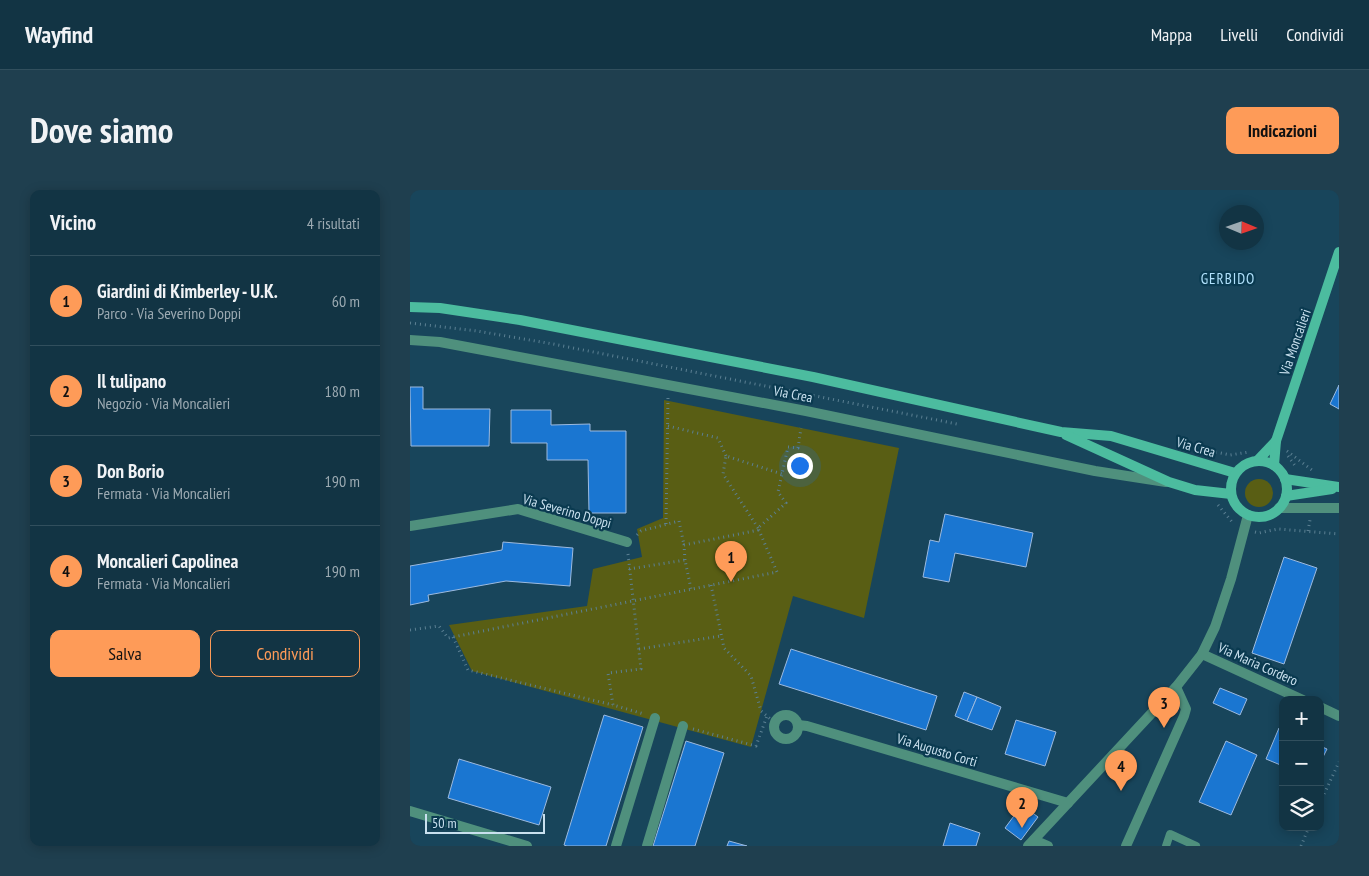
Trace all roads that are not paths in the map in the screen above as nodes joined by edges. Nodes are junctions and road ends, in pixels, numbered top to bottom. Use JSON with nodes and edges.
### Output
{"nodes":[{"id":1,"x":1339,"y":252,"type":"edge"},
{"id":2,"x":410,"y":307,"type":"edge"},
{"id":3,"x":410,"y":340,"type":"edge"},
{"id":4,"x":1061,"y":432,"type":"junction"},
{"id":5,"x":1279,"y":445,"type":"junction"},
{"id":6,"x":1258,"y":460,"type":"junction"},
{"id":7,"x":1274,"y":465,"type":"junction"},
{"id":8,"x":1235,"y":473,"type":"junction"},
{"id":9,"x":1285,"y":479,"type":"junction"},
{"id":10,"x":1168,"y":482,"type":"junction"},
{"id":11,"x":1339,"y":488,"type":"edge"},
{"id":12,"x":1231,"y":494,"type":"junction"},
{"id":13,"x":1286,"y":496,"type":"junction"},
{"id":14,"x":1279,"y":508,"type":"junction"},
{"id":15,"x":1339,"y":508,"type":"edge"},
{"id":16,"x":1248,"y":515,"type":"junction"},
{"id":17,"x":410,"y":526,"type":"edge"},
{"id":18,"x":627,"y":542,"type":"road end"},
{"id":19,"x":1202,"y":654,"type":"junction"},
{"id":20,"x":1176,"y":687,"type":"junction"},
{"id":21,"x":1295,"y":696,"type":"edge"},
{"id":22,"x":1324,"y":709,"type":"edge"},
{"id":23,"x":1339,"y":716,"type":"edge"},
{"id":24,"x":655,"y":718,"type":"road end"},
{"id":25,"x":798,"y":725,"type":"junction"},
{"id":26,"x":683,"y":726,"type":"road end"},
{"id":27,"x":1068,"y":803,"type":"junction"},
{"id":28,"x":410,"y":811,"type":"edge"},
{"id":29,"x":1031,"y":843,"type":"edge"},
{"id":30,"x":527,"y":846,"type":"edge"},
{"id":31,"x":616,"y":846,"type":"edge"},
{"id":32,"x":647,"y":846,"type":"edge"},
{"id":33,"x":1048,"y":846,"type":"edge"},
{"id":34,"x":1126,"y":846,"type":"edge"},
{"id":35,"x":1166,"y":846,"type":"edge"},
{"id":36,"x":1196,"y":846,"type":"edge"}],
"edges":[{"from":1,"to":5,"type":"street","name":"Via Moncalieri"},
{"from":2,"to":4,"type":"street","name":"Via Crea"},
{"from":3,"to":10,"type":"street","name":"Via Crea"},
{"from":4,"to":8,"type":"street","name":"Via Crea"},
{"from":4,"to":10,"type":"street","name":"Via Crea"},
{"from":5,"to":6,"type":"street","name":"Via Moncalieri"},
{"from":5,"to":7,"type":"street","name":"Via Moncalieri"},
{"from":6,"to":7,"type":"street"},
{"from":6,"to":8,"type":"street"},
{"from":7,"to":9,"type":"street"},
{"from":8,"to":12,"type":"street"},
{"from":9,"to":11,"type":"street"},
{"from":9,"to":13,"type":"street"},
{"from":10,"to":12,"type":"street","name":"Via Crea"},
{"from":11,"to":13,"type":"street"},
{"from":12,"to":16,"type":"street"},
{"from":13,"to":14,"type":"street"},
{"from":14,"to":15,"type":"street"},
{"from":14,"to":16,"type":"street"},
{"from":16,"to":19,"type":"street"},
{"from":17,"to":18,"type":"street","name":"Via Severino Doppi"},
{"from":19,"to":20,"type":"street"},
{"from":19,"to":21,"type":"street","name":"Via Maria Cordero"},
{"from":20,"to":27,"type":"street"},
{"from":20,"to":34,"type":"street"},
{"from":22,"to":23,"type":"street"},
{"from":24,"to":31,"type":"street"},
{"from":25,"to":25,"type":"street","name":"Via Augusto Corti"},
{"from":25,"to":27,"type":"street","name":"Via Augusto Corti"},
{"from":26,"to":32,"type":"street"},
{"from":27,"to":29,"type":"street"},
{"from":28,"to":30,"type":"street"},
{"from":29,"to":33,"type":"street"},
{"from":35,"to":36,"type":"lane"}]}
